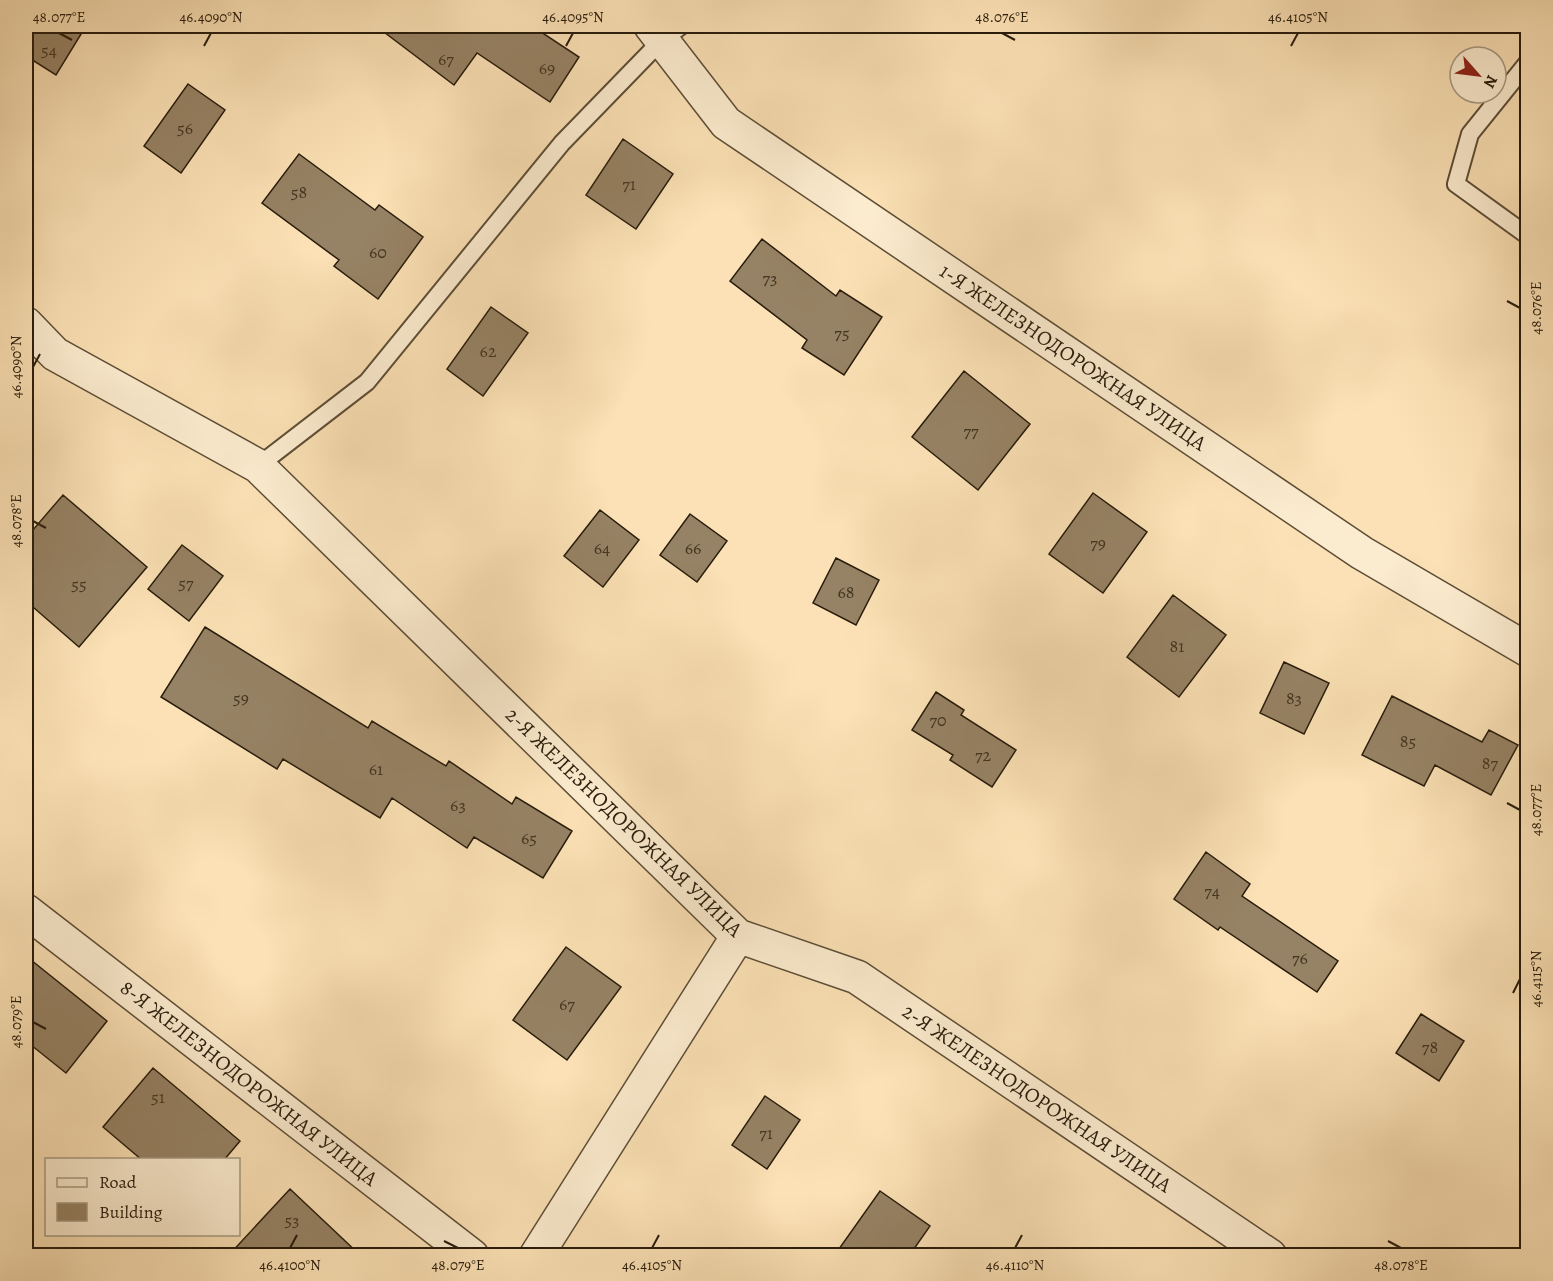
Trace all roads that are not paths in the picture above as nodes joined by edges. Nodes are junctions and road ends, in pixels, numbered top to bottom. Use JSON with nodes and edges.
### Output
{"nodes":[{"id":1,"x":665,"y":30,"type":"edge"},
{"id":2,"x":1527,"y":62,"type":"edge"},
{"id":3,"x":1527,"y":236,"type":"edge"},
{"id":4,"x":26,"y":324,"type":"edge"},
{"id":5,"x":258,"y":466,"type":"junction"},
{"id":6,"x":1527,"y":650,"type":"edge"},
{"id":7,"x":26,"y":911,"type":"edge"},
{"id":8,"x":738,"y":936,"type":"junction"},
{"id":9,"x":472,"y":1256,"type":"edge"},
{"id":10,"x":536,"y":1256,"type":"edge"},
{"id":11,"x":1270,"y":1256,"type":"edge"}],
"edges":[{"from":1,"to":5,"type":"lane"},
{"from":1,"to":6,"type":"street","name":"1-Я ЖЕЛЕЗНОДОРОЖНАЯ УЛИЦА"},
{"from":2,"to":3,"type":"lane"},
{"from":4,"to":5,"type":"street","name":"2-Я ЖЕЛЕЗНОДОРОЖНАЯ УЛИЦА"},
{"from":5,"to":8,"type":"street","name":"2-Я ЖЕЛЕЗНОДОРОЖНАЯ УЛИЦА"},
{"from":7,"to":9,"type":"street","name":"8-Я ЖЕЛЕЗНОДОРОЖНАЯ УЛИЦА"},
{"from":8,"to":10,"type":"street"},
{"from":8,"to":11,"type":"street","name":"2-Я ЖЕЛЕЗНОДОРОЖНАЯ УЛИЦА"}]}
